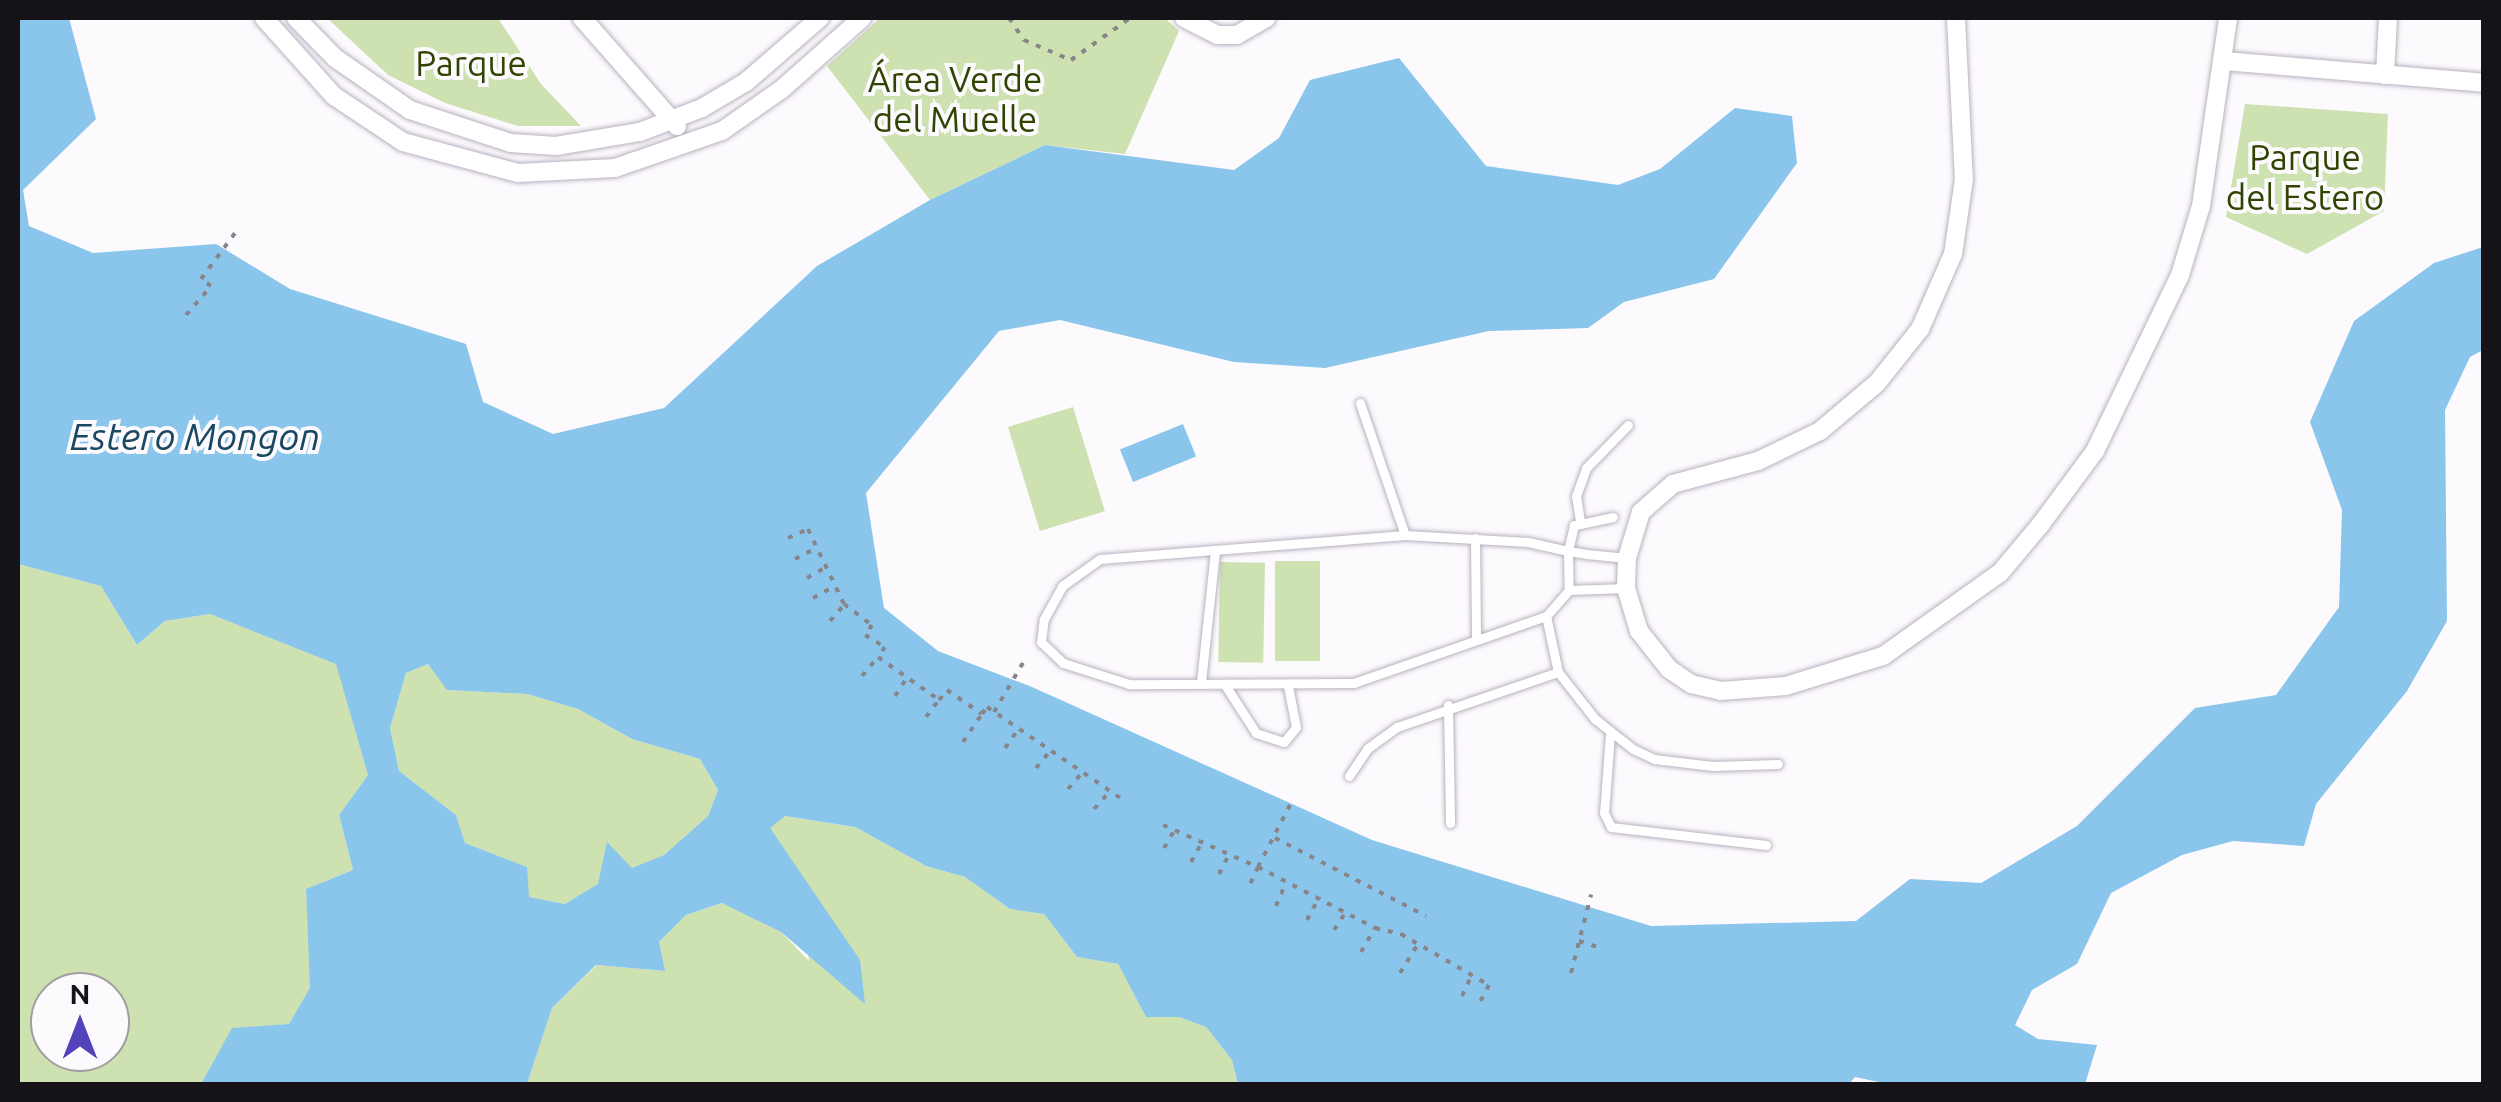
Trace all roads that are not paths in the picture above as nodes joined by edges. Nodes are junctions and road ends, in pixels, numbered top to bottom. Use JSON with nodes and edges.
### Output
{"nodes":[{"id":1,"x":264,"y":18,"type":"edge"},
{"id":2,"x":296,"y":18,"type":"edge"},
{"id":3,"x":582,"y":18,"type":"edge"},
{"id":4,"x":862,"y":18,"type":"edge"},
{"id":5,"x":1184,"y":18,"type":"edge"},
{"id":6,"x":1267,"y":18,"type":"edge"},
{"id":7,"x":1956,"y":18,"type":"edge"},
{"id":8,"x":2228,"y":18,"type":"edge"},
{"id":9,"x":2388,"y":18,"type":"edge"},
{"id":10,"x":808,"y":21,"type":"edge"},
{"id":11,"x":828,"y":49,"type":"junction"},
{"id":12,"x":2224,"y":61,"type":"junction"},
{"id":13,"x":2385,"y":74,"type":"junction"},
{"id":14,"x":2484,"y":83,"type":"edge"},
{"id":15,"x":673,"y":120,"type":"junction"},
{"id":16,"x":691,"y":142,"type":"junction"},
{"id":17,"x":1360,"y":403,"type":"dead end"},
{"id":18,"x":1628,"y":425,"type":"dead end"},
{"id":19,"x":1613,"y":518,"type":"dead end"},
{"id":20,"x":1580,"y":521,"type":"junction"},
{"id":21,"x":1405,"y":535,"type":"junction"},
{"id":22,"x":1475,"y":538,"type":"junction"},
{"id":23,"x":1215,"y":550,"type":"junction"},
{"id":24,"x":1568,"y":551,"type":"junction"},
{"id":25,"x":1626,"y":558,"type":"junction"},
{"id":26,"x":1626,"y":588,"type":"junction"},
{"id":27,"x":1570,"y":590,"type":"junction"},
{"id":28,"x":1546,"y":616,"type":"junction"},
{"id":29,"x":1476,"y":636,"type":"junction"},
{"id":30,"x":1558,"y":672,"type":"junction"},
{"id":31,"x":1201,"y":682,"type":"junction"},
{"id":32,"x":1225,"y":684,"type":"junction"},
{"id":33,"x":1288,"y":686,"type":"junction"},
{"id":34,"x":1448,"y":704,"type":"junction"},
{"id":35,"x":1610,"y":734,"type":"junction"},
{"id":36,"x":1778,"y":764,"type":"dead end"},
{"id":37,"x":1349,"y":776,"type":"dead end"},
{"id":38,"x":1450,"y":823,"type":"dead end"},
{"id":39,"x":1766,"y":845,"type":"dead end"}],
"edges":[{"from":1,"to":16,"type":"street"},
{"from":2,"to":15,"type":"street"},
{"from":3,"to":15,"type":"street"},
{"from":4,"to":11,"type":"street"},
{"from":5,"to":6,"type":"street"},
{"from":7,"to":25,"type":"street"},
{"from":8,"to":12,"type":"street"},
{"from":9,"to":13,"type":"street"},
{"from":10,"to":11,"type":"street"},
{"from":10,"to":15,"type":"street"},
{"from":11,"to":16,"type":"street"},
{"from":12,"to":13,"type":"street"},
{"from":12,"to":26,"type":"street"},
{"from":13,"to":14,"type":"street"},
{"from":15,"to":16,"type":"street"},
{"from":17,"to":21,"type":"lane"},
{"from":18,"to":20,"type":"lane"},
{"from":19,"to":20,"type":"lane"},
{"from":20,"to":24,"type":"lane"},
{"from":21,"to":22,"type":"lane"},
{"from":21,"to":23,"type":"lane"},
{"from":22,"to":24,"type":"lane"},
{"from":22,"to":29,"type":"lane"},
{"from":23,"to":31,"type":"lane"},
{"from":23,"to":31,"type":"lane"},
{"from":24,"to":25,"type":"lane"},
{"from":24,"to":27,"type":"lane"},
{"from":25,"to":26,"type":"street"},
{"from":26,"to":27,"type":"lane"},
{"from":27,"to":28,"type":"lane"},
{"from":28,"to":29,"type":"lane"},
{"from":28,"to":30,"type":"lane"},
{"from":29,"to":33,"type":"lane"},
{"from":30,"to":34,"type":"lane"},
{"from":30,"to":35,"type":"lane"},
{"from":31,"to":32,"type":"lane"},
{"from":32,"to":33,"type":"lane"},
{"from":32,"to":33,"type":"lane"},
{"from":34,"to":37,"type":"lane"},
{"from":34,"to":38,"type":"lane"},
{"from":35,"to":36,"type":"lane"},
{"from":35,"to":39,"type":"lane"}]}
